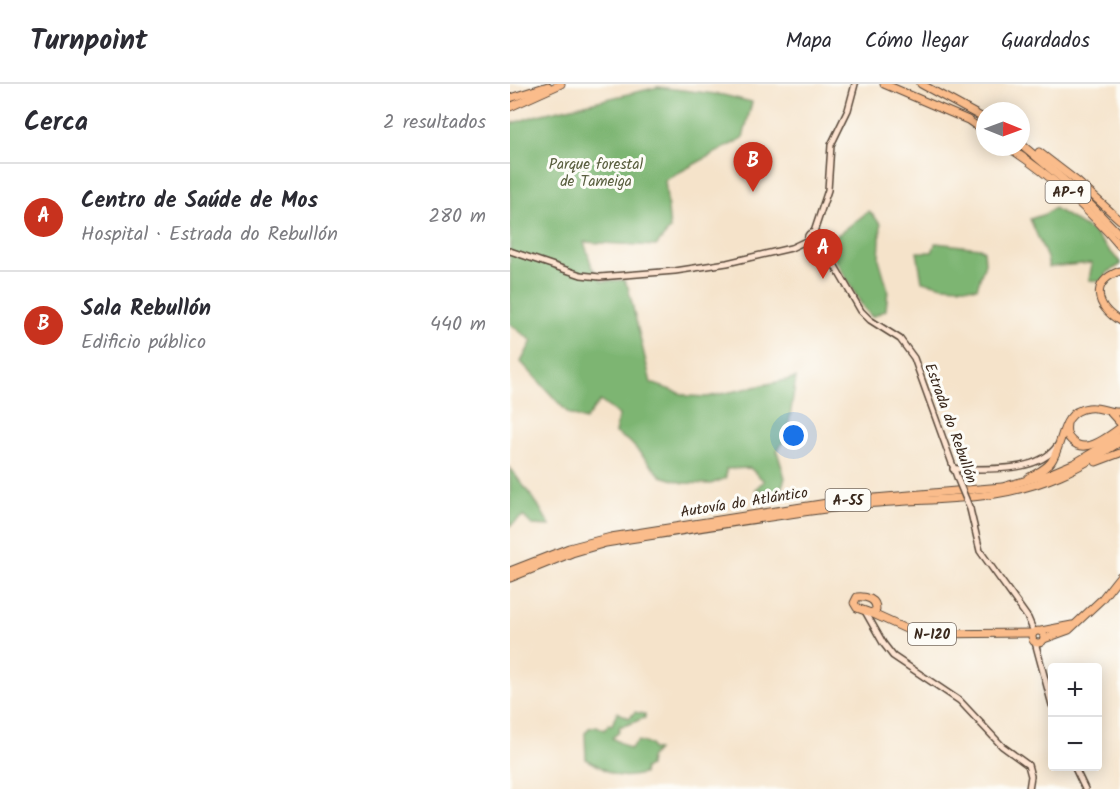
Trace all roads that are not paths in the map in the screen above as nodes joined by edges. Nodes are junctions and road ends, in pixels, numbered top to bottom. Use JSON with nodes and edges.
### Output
{"nodes":[{"id":1,"x":554,"y":84,"type":"edge"},
{"id":2,"x":561,"y":84,"type":"edge"},
{"id":3,"x":855,"y":84,"type":"edge"},
{"id":4,"x":884,"y":84,"type":"edge"},
{"id":5,"x":921,"y":84,"type":"edge"},
{"id":6,"x":510,"y":98,"type":"edge"},
{"id":7,"x":510,"y":107,"type":"edge"},
{"id":8,"x":976,"y":114,"type":"edge"},
{"id":9,"x":976,"y":126,"type":"edge"},
{"id":10,"x":1030,"y":146,"type":"edge"},
{"id":11,"x":1030,"y":152,"type":"edge"},
{"id":12,"x":1022,"y":156,"type":"edge"},
{"id":13,"x":1120,"y":220,"type":"edge"},
{"id":14,"x":814,"y":232,"type":"junction"},
{"id":15,"x":1120,"y":235,"type":"edge"},
{"id":16,"x":808,"y":240,"type":"junction"},
{"id":17,"x":818,"y":241,"type":"junction"},
{"id":18,"x":1120,"y":246,"type":"edge"},
{"id":19,"x":510,"y":251,"type":"edge"},
{"id":20,"x":1120,"y":271,"type":"edge"},
{"id":21,"x":1120,"y":321,"type":"edge"},
{"id":22,"x":1070,"y":418,"type":"junction"},
{"id":23,"x":1120,"y":420,"type":"edge"},
{"id":24,"x":1120,"y":436,"type":"edge"},
{"id":25,"x":1059,"y":442,"type":"junction"},
{"id":26,"x":1120,"y":442,"type":"edge"},
{"id":27,"x":1120,"y":453,"type":"edge"},
{"id":28,"x":1079,"y":468,"type":"junction"},
{"id":29,"x":953,"y":469,"type":"junction"},
{"id":30,"x":1018,"y":484,"type":"junction"},
{"id":31,"x":570,"y":550,"type":"junction"},
{"id":32,"x":551,"y":557,"type":"junction"},
{"id":33,"x":510,"y":571,"type":"edge"},
{"id":34,"x":1120,"y":576,"type":"edge"},
{"id":35,"x":510,"y":578,"type":"edge"},
{"id":36,"x":874,"y":615,"type":"joint"},
{"id":37,"x":1037,"y":637,"type":"junction"},
{"id":38,"x":1048,"y":686,"type":"edge"},
{"id":39,"x":1076,"y":771,"type":"edge"},
{"id":40,"x":1029,"y":789,"type":"edge"},
{"id":41,"x":1085,"y":789,"type":"edge"}],
"edges":[{"from":1,"to":6,"type":"highway"},
{"from":2,"to":7,"type":"highway"},
{"from":3,"to":14,"type":"street"},
{"from":4,"to":9,"type":"highway"},
{"from":5,"to":8,"type":"highway"},
{"from":10,"to":13,"type":"highway"},
{"from":11,"to":15,"type":"highway","number":"AP-9"},
{"from":12,"to":18,"type":"highway","number":"AP-9"},
{"from":14,"to":16,"type":"street"},
{"from":14,"to":17,"type":"street"},
{"from":16,"to":17,"type":"street"},
{"from":16,"to":19,"type":"street"},
{"from":17,"to":29,"type":"street","name":"Estrada do Rebullón"},
{"from":20,"to":21,"type":"highway"},
{"from":22,"to":23,"type":"highway"},
{"from":22,"to":23,"type":"highway"},
{"from":22,"to":25,"type":"highway"},
{"from":24,"to":30,"type":"highway","name":"Autovía do Atlántico","number":"A-55"},
{"from":25,"to":29,"type":"street"},
{"from":25,"to":30,"type":"highway"},
{"from":26,"to":28,"type":"highway","name":"Autovía do Atlántico","number":"A-55"},
{"from":27,"to":28,"type":"highway"},
{"from":28,"to":31,"type":"highway","name":"Autovía do Atlántico","number":"A-55"},
{"from":29,"to":37,"type":"street","name":"Estrada do Rebullón","bridge":true},
{"from":30,"to":31,"type":"highway","name":"Autovía do Atlántico","number":"A-55"},
{"from":31,"to":32,"type":"highway","name":"Autovía do Atlántico","number":"A-55"},
{"from":32,"to":33,"type":"highway","name":"Autovía do Atlántico","number":"A-55"},
{"from":32,"to":35,"type":"highway","name":"Autovía do Atlántico","number":"A-55"},
{"from":34,"to":37,"type":"highway","number":"N-120"},
{"from":36,"to":37,"type":"highway","number":"N-120"},
{"from":36,"to":40,"type":"street"},
{"from":37,"to":38,"type":"street","name":"Estrada do Rebullón"},
{"from":39,"to":41,"type":"street"}]}
